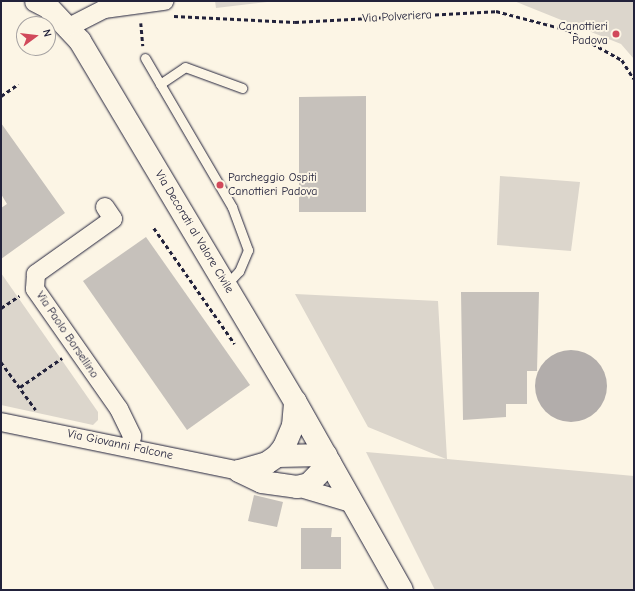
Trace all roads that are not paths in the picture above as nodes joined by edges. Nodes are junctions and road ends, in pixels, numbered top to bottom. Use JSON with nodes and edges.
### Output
{"nodes":[{"id":1,"x":36,"y":1,"type":"edge"},
{"id":2,"x":167,"y":8,"type":"edge"},
{"id":3,"x":69,"y":27,"type":"junction"},
{"id":4,"x":145,"y":58,"type":"road end"},
{"id":5,"x":160,"y":84,"type":"junction"},
{"id":6,"x":242,"y":88,"type":"dead end"},
{"id":7,"x":105,"y":207,"type":"dead end"},
{"id":8,"x":226,"y":286,"type":"junction"},
{"id":9,"x":295,"y":401,"type":"junction"},
{"id":10,"x":1,"y":422,"type":"edge"},
{"id":11,"x":130,"y":448,"type":"junction"},
{"id":12,"x":277,"y":456,"type":"junction"},
{"id":13,"x":328,"y":458,"type":"junction"},
{"id":14,"x":239,"y":470,"type":"junction"},
{"id":15,"x":297,"y":487,"type":"junction"},
{"id":16,"x":354,"y":504,"type":"junction"},
{"id":17,"x":401,"y":590,"type":"edge"}],
"edges":[{"from":1,"to":3,"type":"street"},
{"from":2,"to":3,"type":"street"},
{"from":3,"to":8,"type":"street","name":"Via Decorati al Valore Civile"},
{"from":4,"to":5,"type":"lane"},
{"from":5,"to":6,"type":"lane"},
{"from":5,"to":8,"type":"lane"},
{"from":7,"to":11,"type":"street","name":"Via Paolo Borsellino"},
{"from":8,"to":9,"type":"street","name":"Via Decorati al Valore Civile"},
{"from":9,"to":12,"type":"street"},
{"from":9,"to":13,"type":"street","name":"Via Decorati al Valore Civile"},
{"from":10,"to":11,"type":"street","name":"Via Giovanni Falcone"},
{"from":11,"to":14,"type":"street","name":"Via Giovanni Falcone"},
{"from":12,"to":13,"type":"street"},
{"from":12,"to":14,"type":"street"},
{"from":13,"to":15,"type":"street"},
{"from":13,"to":16,"type":"street","name":"Via Decorati al Valore Civile"},
{"from":14,"to":15,"type":"street"},
{"from":15,"to":16,"type":"street"},
{"from":16,"to":17,"type":"street","name":"Via Decorati al Valore Civile"}]}
